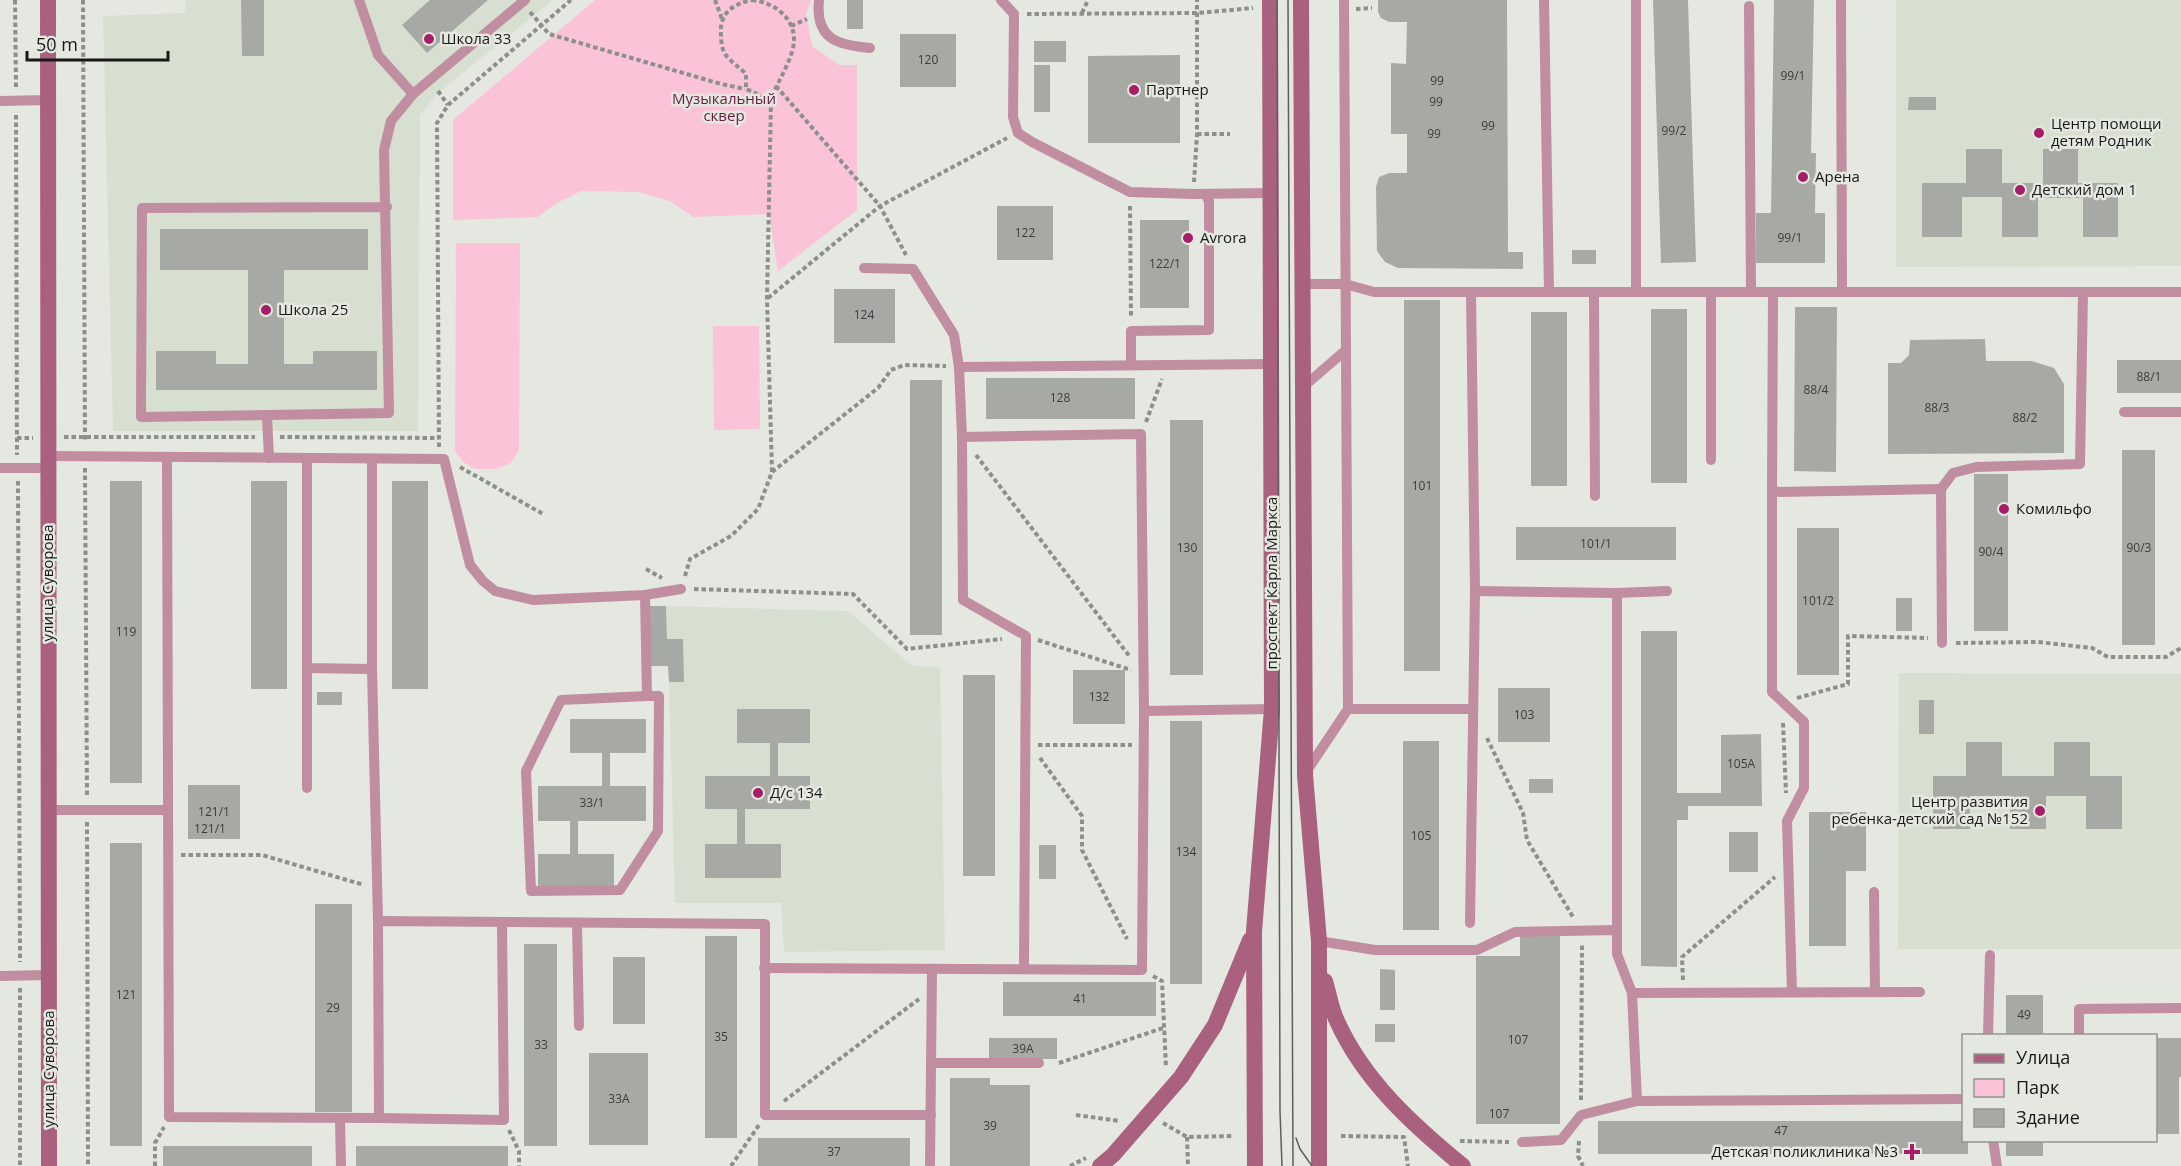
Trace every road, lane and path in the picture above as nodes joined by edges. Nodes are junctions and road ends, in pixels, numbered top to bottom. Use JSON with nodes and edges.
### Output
{"nodes":[{"id":1,"x":15,"y":0,"type":"edge"},
{"id":2,"x":48,"y":0,"type":"edge"},
{"id":3,"x":83,"y":0,"type":"edge"},
{"id":4,"x":359,"y":0,"type":"edge"},
{"id":5,"x":571,"y":0,"type":"edge"},
{"id":6,"x":715,"y":0,"type":"edge"},
{"id":7,"x":819,"y":0,"type":"edge"},
{"id":8,"x":1001,"y":0,"type":"edge"},
{"id":9,"x":1088,"y":0,"type":"edge"},
{"id":10,"x":1197,"y":0,"type":"edge"},
{"id":11,"x":1270,"y":0,"type":"edge"},
{"id":12,"x":1301,"y":0,"type":"edge"},
{"id":13,"x":1344,"y":0,"type":"edge"},
{"id":14,"x":1544,"y":0,"type":"edge"},
{"id":15,"x":1636,"y":0,"type":"edge"},
{"id":16,"x":1842,"y":0,"type":"edge"},
{"id":17,"x":523,"y":1,"type":"edge"},
{"id":18,"x":1749,"y":6,"type":"dead end"},
{"id":19,"x":1229,"y":9,"type":"dead end"},
{"id":20,"x":1198,"y":13,"type":"junction"},
{"id":21,"x":1014,"y":14,"type":"junction"},
{"id":22,"x":1081,"y":14,"type":"junction"},
{"id":23,"x":722,"y":18,"type":"junction"},
{"id":24,"x":542,"y":25,"type":"junction"},
{"id":25,"x":870,"y":48,"type":"dead end"},
{"id":26,"x":776,"y":87,"type":"junction"},
{"id":27,"x":746,"y":89,"type":"junction"},
{"id":28,"x":413,"y":94,"type":"junction"},
{"id":29,"x":49,"y":100,"type":"junction"},
{"id":30,"x":771,"y":100,"type":"junction"},
{"id":31,"x":0,"y":101,"type":"edge"},
{"id":32,"x":16,"y":101,"type":"junction"},
{"id":33,"x":1018,"y":132,"type":"junction"},
{"id":34,"x":1197,"y":134,"type":"junction"},
{"id":35,"x":1230,"y":134,"type":"dead end"},
{"id":36,"x":1130,"y":192,"type":"junction"},
{"id":37,"x":1271,"y":193,"type":"junction"},
{"id":38,"x":1199,"y":194,"type":"junction"},
{"id":39,"x":880,"y":206,"type":"junction"},
{"id":40,"x":387,"y":207,"type":"junction"},
{"id":41,"x":864,"y":268,"type":"dead end"},
{"id":42,"x":913,"y":269,"type":"junction"},
{"id":43,"x":1302,"y":284,"type":"junction"},
{"id":44,"x":1345,"y":284,"type":"junction"},
{"id":45,"x":1471,"y":292,"type":"junction"},
{"id":46,"x":1549,"y":292,"type":"junction"},
{"id":47,"x":1594,"y":292,"type":"junction"},
{"id":48,"x":1636,"y":292,"type":"junction"},
{"id":49,"x":1711,"y":292,"type":"junction"},
{"id":50,"x":1751,"y":292,"type":"junction"},
{"id":51,"x":1773,"y":292,"type":"junction"},
{"id":52,"x":1842,"y":292,"type":"junction"},
{"id":53,"x":2083,"y":292,"type":"junction"},
{"id":54,"x":2181,"y":292,"type":"edge"},
{"id":55,"x":767,"y":298,"type":"junction"},
{"id":56,"x":1131,"y":331,"type":"junction"},
{"id":57,"x":1346,"y":350,"type":"junction"},
{"id":58,"x":1271,"y":364,"type":"junction"},
{"id":59,"x":1131,"y":365,"type":"junction"},
{"id":60,"x":1167,"y":365,"type":"junction"},
{"id":61,"x":958,"y":366,"type":"junction"},
{"id":62,"x":1303,"y":387,"type":"junction"},
{"id":63,"x":2124,"y":412,"type":"dead end"},
{"id":64,"x":2181,"y":412,"type":"edge"},
{"id":65,"x":267,"y":416,"type":"junction"},
{"id":66,"x":1142,"y":434,"type":"junction"},
{"id":67,"x":85,"y":437,"type":"junction"},
{"id":68,"x":268,"y":437,"type":"junction"},
{"id":69,"x":962,"y":437,"type":"junction"},
{"id":70,"x":17,"y":438,"type":"junction"},
{"id":71,"x":48,"y":438,"type":"junction"},
{"id":72,"x":438,"y":438,"type":"junction"},
{"id":73,"x":85,"y":457,"type":"junction"},
{"id":74,"x":167,"y":458,"type":"junction"},
{"id":75,"x":269,"y":458,"type":"junction"},
{"id":76,"x":307,"y":458,"type":"junction"},
{"id":77,"x":372,"y":459,"type":"junction"},
{"id":78,"x":444,"y":459,"type":"junction"},
{"id":79,"x":1711,"y":460,"type":"dead end"},
{"id":80,"x":47,"y":462,"type":"junction"},
{"id":81,"x":0,"y":468,"type":"edge"},
{"id":82,"x":17,"y":468,"type":"junction"},
{"id":83,"x":772,"y":472,"type":"junction"},
{"id":84,"x":1941,"y":489,"type":"junction"},
{"id":85,"x":1772,"y":492,"type":"junction"},
{"id":86,"x":1595,"y":496,"type":"dead end"},
{"id":87,"x":543,"y":514,"type":"dead end"},
{"id":88,"x":646,"y":568,"type":"dead end"},
{"id":89,"x":681,"y":589,"type":"junction"},
{"id":90,"x":1475,"y":591,"type":"junction"},
{"id":91,"x":1667,"y":591,"type":"dead end"},
{"id":92,"x":1617,"y":593,"type":"junction"},
{"id":93,"x":645,"y":595,"type":"junction"},
{"id":94,"x":1026,"y":636,"type":"junction"},
{"id":95,"x":1942,"y":643,"type":"junction"},
{"id":96,"x":2181,"y":648,"type":"edge"},
{"id":97,"x":307,"y":668,"type":"junction"},
{"id":98,"x":372,"y":669,"type":"junction"},
{"id":99,"x":1143,"y":674,"type":"junction"},
{"id":100,"x":647,"y":696,"type":"junction"},
{"id":101,"x":1782,"y":702,"type":"junction"},
{"id":102,"x":1272,"y":709,"type":"junction"},
{"id":103,"x":1348,"y":709,"type":"junction"},
{"id":104,"x":1473,"y":709,"type":"junction"},
{"id":105,"x":1144,"y":711,"type":"junction"},
{"id":106,"x":1143,"y":745,"type":"junction"},
{"id":107,"x":1305,"y":775,"type":"junction"},
{"id":108,"x":307,"y":788,"type":"dead end"},
{"id":109,"x":48,"y":810,"type":"junction"},
{"id":110,"x":87,"y":810,"type":"junction"},
{"id":111,"x":168,"y":810,"type":"junction"},
{"id":112,"x":168,"y":855,"type":"junction"},
{"id":113,"x":1788,"y":866,"type":"junction"},
{"id":114,"x":377,"y":889,"type":"junction"},
{"id":115,"x":1874,"y":892,"type":"dead end"},
{"id":116,"x":378,"y":921,"type":"junction"},
{"id":117,"x":502,"y":922,"type":"junction"},
{"id":118,"x":1470,"y":922,"type":"dead end"},
{"id":119,"x":577,"y":923,"type":"junction"},
{"id":120,"x":1617,"y":930,"type":"junction"},
{"id":121,"x":1254,"y":931,"type":"junction"},
{"id":122,"x":1127,"y":940,"type":"dead end"},
{"id":123,"x":1320,"y":941,"type":"junction"},
{"id":124,"x":1990,"y":955,"type":"dead end"},
{"id":125,"x":1320,"y":962,"type":"junction"},
{"id":126,"x":764,"y":968,"type":"junction"},
{"id":127,"x":932,"y":969,"type":"junction"},
{"id":128,"x":1024,"y":969,"type":"junction"},
{"id":129,"x":1142,"y":970,"type":"junction"},
{"id":130,"x":0,"y":975,"type":"edge"},
{"id":131,"x":20,"y":975,"type":"junction"},
{"id":132,"x":49,"y":975,"type":"junction"},
{"id":133,"x":932,"y":990,"type":"junction"},
{"id":134,"x":1683,"y":992,"type":"junction"},
{"id":135,"x":1792,"y":992,"type":"junction"},
{"id":136,"x":1875,"y":992,"type":"junction"},
{"id":137,"x":1920,"y":992,"type":"dead end"},
{"id":138,"x":1632,"y":993,"type":"junction"},
{"id":139,"x":2181,"y":1008,"type":"edge"},
{"id":140,"x":579,"y":1026,"type":"dead end"},
{"id":141,"x":1163,"y":1028,"type":"junction"},
{"id":142,"x":1988,"y":1034,"type":"edge"},
{"id":143,"x":2079,"y":1034,"type":"edge"},
{"id":144,"x":931,"y":1062,"type":"junction"},
{"id":145,"x":1039,"y":1063,"type":"dead end"},
{"id":146,"x":1059,"y":1063,"type":"dead end"},
{"id":147,"x":1166,"y":1072,"type":"dead end"},
{"id":148,"x":1962,"y":1099,"type":"edge"},
{"id":149,"x":1637,"y":1101,"type":"junction"},
{"id":150,"x":765,"y":1115,"type":"junction"},
{"id":151,"x":931,"y":1115,"type":"junction"},
{"id":152,"x":1076,"y":1115,"type":"dead end"},
{"id":153,"x":169,"y":1117,"type":"junction"},
{"id":154,"x":340,"y":1118,"type":"junction"},
{"id":155,"x":379,"y":1118,"type":"junction"},
{"id":156,"x":504,"y":1120,"type":"junction"},
{"id":157,"x":1157,"y":1120,"type":"dead end"},
{"id":158,"x":1122,"y":1121,"type":"dead end"},
{"id":159,"x":1233,"y":1136,"type":"dead end"},
{"id":160,"x":1341,"y":1136,"type":"dead end"},
{"id":161,"x":1187,"y":1137,"type":"junction"},
{"id":162,"x":1457,"y":1141,"type":"dead end"},
{"id":163,"x":1522,"y":1142,"type":"joint"},
{"id":164,"x":1993,"y":1142,"type":"edge"},
{"id":165,"x":21,"y":1166,"type":"edge"},
{"id":166,"x":49,"y":1166,"type":"edge"},
{"id":167,"x":88,"y":1166,"type":"edge"},
{"id":168,"x":155,"y":1166,"type":"edge"},
{"id":169,"x":341,"y":1166,"type":"edge"},
{"id":170,"x":519,"y":1166,"type":"edge"},
{"id":171,"x":731,"y":1166,"type":"edge"},
{"id":172,"x":930,"y":1166,"type":"edge"},
{"id":173,"x":1100,"y":1166,"type":"edge"},
{"id":174,"x":1188,"y":1166,"type":"edge"},
{"id":175,"x":1255,"y":1166,"type":"edge"},
{"id":176,"x":1319,"y":1166,"type":"edge"},
{"id":177,"x":1408,"y":1166,"type":"edge"},
{"id":178,"x":1463,"y":1166,"type":"edge"},
{"id":179,"x":1997,"y":1166,"type":"edge"}],
"edges":[{"from":1,"to":32,"type":"path"},
{"from":2,"to":29,"type":"main road","name":"улица Суворова"},
{"from":3,"to":67,"type":"path"},
{"from":4,"to":28,"type":"lane"},
{"from":5,"to":24,"type":"path"},
{"from":6,"to":23,"type":"path"},
{"from":7,"to":25,"type":"lane"},
{"from":8,"to":21,"type":"lane"},
{"from":9,"to":22,"type":"path"},
{"from":10,"to":20,"type":"path"},
{"from":11,"to":37,"type":"main road","name":"проспект Карла Маркса"},
{"from":12,"to":43,"type":"main road","name":"проспект Карла Маркса"},
{"from":13,"to":44,"type":"lane"},
{"from":14,"to":46,"type":"lane"},
{"from":15,"to":48,"type":"lane"},
{"from":16,"to":52,"type":"lane"},
{"from":17,"to":24,"type":"path"},
{"from":17,"to":28,"type":"lane"},
{"from":18,"to":50,"type":"lane"},
{"from":19,"to":20,"type":"path"},
{"from":20,"to":22,"type":"path"},
{"from":20,"to":34,"type":"path"},
{"from":21,"to":22,"type":"path"},
{"from":21,"to":33,"type":"lane"},
{"from":23,"to":26,"type":"path"},
{"from":23,"to":27,"type":"path"},
{"from":24,"to":27,"type":"path"},
{"from":24,"to":72,"type":"path"},
{"from":26,"to":30,"type":"path"},
{"from":26,"to":39,"type":"path"},
{"from":27,"to":30,"type":"path"},
{"from":28,"to":40,"type":"lane"},
{"from":29,"to":32,"type":"lane"},
{"from":29,"to":71,"type":"main road","name":"улица Суворова"},
{"from":30,"to":55,"type":"path"},
{"from":31,"to":32,"type":"lane"},
{"from":32,"to":70,"type":"path"},
{"from":33,"to":36,"type":"lane"},
{"from":33,"to":39,"type":"path"},
{"from":34,"to":35,"type":"path"},
{"from":34,"to":38,"type":"path"},
{"from":36,"to":38,"type":"lane"},
{"from":36,"to":56,"type":"path"},
{"from":37,"to":38,"type":"lane"},
{"from":37,"to":58,"type":"main road","name":"проспект Карла Маркса"},
{"from":38,"to":56,"type":"lane"},
{"from":39,"to":42,"type":"path"},
{"from":39,"to":55,"type":"path"},
{"from":40,"to":65,"type":"lane"},
{"from":40,"to":65,"type":"lane"},
{"from":41,"to":42,"type":"lane"},
{"from":42,"to":61,"type":"lane"},
{"from":43,"to":44,"type":"lane"},
{"from":43,"to":62,"type":"main road","name":"проспект Карла Маркса"},
{"from":44,"to":45,"type":"lane"},
{"from":44,"to":57,"type":"lane"},
{"from":45,"to":46,"type":"lane"},
{"from":45,"to":90,"type":"lane"},
{"from":46,"to":47,"type":"lane"},
{"from":47,"to":48,"type":"lane"},
{"from":47,"to":86,"type":"lane"},
{"from":48,"to":49,"type":"lane"},
{"from":49,"to":50,"type":"lane"},
{"from":49,"to":79,"type":"lane"},
{"from":50,"to":51,"type":"lane"},
{"from":51,"to":52,"type":"lane"},
{"from":51,"to":85,"type":"lane"},
{"from":52,"to":53,"type":"lane"},
{"from":53,"to":54,"type":"lane"},
{"from":53,"to":84,"type":"lane"},
{"from":55,"to":83,"type":"path"},
{"from":56,"to":59,"type":"lane"},
{"from":57,"to":62,"type":"lane"},
{"from":57,"to":103,"type":"lane"},
{"from":58,"to":60,"type":"lane"},
{"from":58,"to":102,"type":"main road","name":"проспект Карла Маркса"},
{"from":59,"to":60,"type":"lane"},
{"from":59,"to":61,"type":"lane"},
{"from":60,"to":66,"type":"path"},
{"from":61,"to":69,"type":"lane"},
{"from":61,"to":83,"type":"path"},
{"from":62,"to":107,"type":"main road","name":"проспект Карла Маркса"},
{"from":63,"to":64,"type":"lane"},
{"from":65,"to":68,"type":"lane"},
{"from":66,"to":69,"type":"lane"},
{"from":66,"to":99,"type":"lane"},
{"from":67,"to":68,"type":"path"},
{"from":67,"to":71,"type":"path"},
{"from":67,"to":73,"type":"path"},
{"from":68,"to":72,"type":"path"},
{"from":68,"to":75,"type":"lane"},
{"from":69,"to":94,"type":"lane"},
{"from":69,"to":99,"type":"path"},
{"from":70,"to":71,"type":"path"},
{"from":70,"to":82,"type":"path"},
{"from":71,"to":80,"type":"main road","name":"улица Суворова"},
{"from":72,"to":78,"type":"path"},
{"from":73,"to":74,"type":"lane"},
{"from":73,"to":80,"type":"lane"},
{"from":73,"to":110,"type":"path"},
{"from":74,"to":75,"type":"lane"},
{"from":74,"to":111,"type":"lane"},
{"from":75,"to":76,"type":"lane"},
{"from":76,"to":77,"type":"lane"},
{"from":76,"to":97,"type":"lane"},
{"from":77,"to":78,"type":"lane"},
{"from":77,"to":98,"type":"lane"},
{"from":78,"to":87,"type":"path"},
{"from":78,"to":93,"type":"lane"},
{"from":80,"to":82,"type":"lane"},
{"from":80,"to":109,"type":"main road","name":"улица Суворова"},
{"from":81,"to":82,"type":"lane"},
{"from":82,"to":131,"type":"path"},
{"from":83,"to":89,"type":"path"},
{"from":84,"to":85,"type":"lane"},
{"from":84,"to":95,"type":"lane"},
{"from":85,"to":101,"type":"lane"},
{"from":88,"to":89,"type":"path"},
{"from":89,"to":93,"type":"lane"},
{"from":89,"to":94,"type":"path"},
{"from":90,"to":92,"type":"lane"},
{"from":90,"to":104,"type":"lane"},
{"from":91,"to":92,"type":"lane"},
{"from":92,"to":120,"type":"lane"},
{"from":93,"to":100,"type":"lane"},
{"from":94,"to":99,"type":"path"},
{"from":94,"to":128,"type":"lane"},
{"from":95,"to":96,"type":"path"},
{"from":95,"to":101,"type":"path"},
{"from":97,"to":98,"type":"lane"},
{"from":97,"to":108,"type":"lane"},
{"from":98,"to":114,"type":"lane"},
{"from":99,"to":105,"type":"lane"},
{"from":100,"to":100,"type":"lane"},
{"from":101,"to":113,"type":"lane"},
{"from":102,"to":105,"type":"lane"},
{"from":102,"to":121,"type":"main road","name":"проспект Карла Маркса"},
{"from":103,"to":104,"type":"lane"},
{"from":103,"to":107,"type":"lane"},
{"from":104,"to":118,"type":"lane"},
{"from":105,"to":106,"type":"lane"},
{"from":106,"to":122,"type":"path"},
{"from":106,"to":129,"type":"lane"},
{"from":107,"to":123,"type":"main road","name":"проспект Карла Маркса"},
{"from":109,"to":110,"type":"lane"},
{"from":109,"to":132,"type":"main road","name":"улица Суворова"},
{"from":110,"to":111,"type":"lane"},
{"from":110,"to":167,"type":"path"},
{"from":111,"to":112,"type":"lane"},
{"from":112,"to":114,"type":"path"},
{"from":112,"to":153,"type":"lane"},
{"from":113,"to":134,"type":"path"},
{"from":113,"to":135,"type":"lane"},
{"from":114,"to":116,"type":"lane"},
{"from":115,"to":136,"type":"lane"},
{"from":116,"to":117,"type":"lane"},
{"from":116,"to":155,"type":"lane"},
{"from":117,"to":119,"type":"lane"},
{"from":117,"to":156,"type":"lane"},
{"from":119,"to":126,"type":"lane"},
{"from":119,"to":140,"type":"lane"},
{"from":120,"to":123,"type":"lane"},
{"from":120,"to":138,"type":"lane"},
{"from":121,"to":173,"type":"main road"},
{"from":121,"to":175,"type":"main road","name":"проспект Карла Маркса"},
{"from":123,"to":125,"type":"main road","name":"проспект Карла Маркса"},
{"from":124,"to":142,"type":"lane"},
{"from":125,"to":176,"type":"main road","name":"проспект Карла Маркса"},
{"from":125,"to":178,"type":"main road"},
{"from":126,"to":127,"type":"lane"},
{"from":126,"to":150,"type":"lane"},
{"from":127,"to":128,"type":"lane"},
{"from":127,"to":133,"type":"lane"},
{"from":128,"to":129,"type":"lane"},
{"from":129,"to":141,"type":"path"},
{"from":130,"to":131,"type":"lane"},
{"from":131,"to":132,"type":"lane"},
{"from":131,"to":165,"type":"path"},
{"from":132,"to":166,"type":"main road","name":"улица Суворова"},
{"from":133,"to":144,"type":"lane"},
{"from":133,"to":150,"type":"path"},
{"from":134,"to":135,"type":"lane"},
{"from":134,"to":138,"type":"lane"},
{"from":135,"to":136,"type":"lane"},
{"from":136,"to":137,"type":"lane"},
{"from":138,"to":149,"type":"lane"},
{"from":139,"to":143,"type":"lane"},
{"from":141,"to":146,"type":"path"},
{"from":141,"to":147,"type":"path"},
{"from":144,"to":145,"type":"lane"},
{"from":144,"to":151,"type":"lane"},
{"from":148,"to":149,"type":"lane"},
{"from":149,"to":163,"type":"lane"},
{"from":150,"to":151,"type":"lane"},
{"from":150,"to":171,"type":"path"},
{"from":151,"to":172,"type":"lane"},
{"from":152,"to":158,"type":"path"},
{"from":153,"to":154,"type":"lane"},
{"from":153,"to":168,"type":"path"},
{"from":154,"to":155,"type":"lane"},
{"from":154,"to":169,"type":"lane"},
{"from":155,"to":156,"type":"lane"},
{"from":156,"to":170,"type":"path"},
{"from":157,"to":161,"type":"path"},
{"from":159,"to":161,"type":"path"},
{"from":160,"to":177,"type":"path"},
{"from":161,"to":174,"type":"path"},
{"from":162,"to":163,"type":"path"},
{"from":164,"to":179,"type":"lane"}]}
